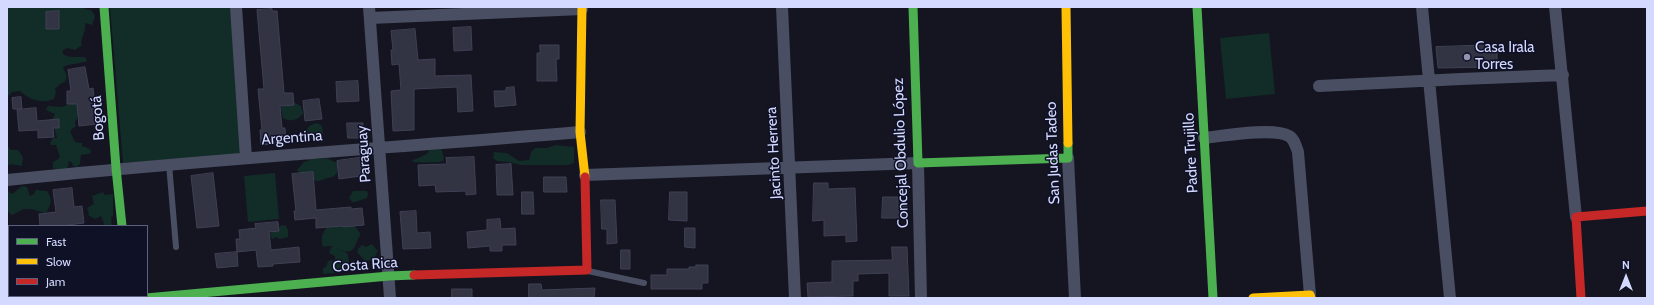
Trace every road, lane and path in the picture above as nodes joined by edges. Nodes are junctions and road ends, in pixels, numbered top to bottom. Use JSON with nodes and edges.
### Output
{"nodes":[{"id":1,"x":104,"y":7,"type":"edge"},
{"id":2,"x":236,"y":7,"type":"edge"},
{"id":3,"x":782,"y":7,"type":"edge"},
{"id":4,"x":913,"y":7,"type":"edge"},
{"id":5,"x":1066,"y":7,"type":"edge"},
{"id":6,"x":1197,"y":7,"type":"edge"},
{"id":7,"x":1422,"y":7,"type":"edge"},
{"id":8,"x":1555,"y":7,"type":"edge"},
{"id":9,"x":582,"y":8,"type":"edge"},
{"id":10,"x":370,"y":12,"type":"edge"},
{"id":11,"x":1563,"y":76,"type":"junction"},
{"id":12,"x":1428,"y":81,"type":"junction"},
{"id":13,"x":1320,"y":86,"type":"dead end"},
{"id":14,"x":580,"y":132,"type":"junction"},
{"id":15,"x":1204,"y":138,"type":"junction"},
{"id":16,"x":379,"y":149,"type":"junction"},
{"id":17,"x":246,"y":158,"type":"junction"},
{"id":18,"x":1068,"y":158,"type":"junction"},
{"id":19,"x":918,"y":163,"type":"junction"},
{"id":20,"x":168,"y":164,"type":"junction"},
{"id":21,"x":790,"y":167,"type":"junction"},
{"id":22,"x":116,"y":168,"type":"junction"},
{"id":23,"x":585,"y":174,"type":"junction"},
{"id":24,"x":7,"y":180,"type":"edge"},
{"id":25,"x":1647,"y":211,"type":"edge"},
{"id":26,"x":1576,"y":217,"type":"junction"},
{"id":27,"x":122,"y":225,"type":"edge"},
{"id":28,"x":176,"y":247,"type":"dead end"},
{"id":29,"x":586,"y":270,"type":"junction"},
{"id":30,"x":389,"y":276,"type":"junction"},
{"id":31,"x":644,"y":283,"type":"dead end"},
{"id":32,"x":1310,"y":297,"type":"edge"},
{"id":33,"x":146,"y":298,"type":"edge"},
{"id":34,"x":390,"y":298,"type":"edge"},
{"id":35,"x":795,"y":298,"type":"edge"},
{"id":36,"x":921,"y":298,"type":"edge"},
{"id":37,"x":1075,"y":298,"type":"edge"},
{"id":38,"x":1213,"y":298,"type":"edge"},
{"id":39,"x":1253,"y":298,"type":"edge"},
{"id":40,"x":1450,"y":298,"type":"edge"},
{"id":41,"x":1581,"y":298,"type":"edge"}],
"edges":[{"from":1,"to":22,"type":"street","name":"Bogotá"},
{"from":2,"to":17,"type":"street"},
{"from":3,"to":21,"type":"street","name":"Jacinto Herrera"},
{"from":4,"to":19,"type":"street","name":"Concejal Obdulio López"},
{"from":5,"to":18,"type":"street","name":"San Judas Tadeo"},
{"from":6,"to":15,"type":"street","name":"Padre Trujillo"},
{"from":7,"to":12,"type":"street"},
{"from":8,"to":11,"type":"street"},
{"from":9,"to":10,"type":"street"},
{"from":9,"to":14,"type":"street"},
{"from":10,"to":16,"type":"street","name":"Paraguay"},
{"from":11,"to":12,"type":"street"},
{"from":11,"to":26,"type":"street"},
{"from":12,"to":13,"type":"street"},
{"from":12,"to":40,"type":"street"},
{"from":14,"to":16,"type":"street","name":"Argentina"},
{"from":14,"to":23,"type":"street"},
{"from":15,"to":32,"type":"street"},
{"from":15,"to":38,"type":"street","name":"Padre Trujillo"},
{"from":16,"to":17,"type":"street","name":"Argentina"},
{"from":16,"to":30,"type":"street","name":"Paraguay"},
{"from":17,"to":20,"type":"street","name":"Argentina"},
{"from":18,"to":19,"type":"street"},
{"from":18,"to":37,"type":"street","name":"San Judas Tadeo"},
{"from":19,"to":21,"type":"street"},
{"from":19,"to":36,"type":"street","name":"Concejal Obdulio López"},
{"from":20,"to":22,"type":"street","name":"Argentina"},
{"from":20,"to":28,"type":"lane"},
{"from":21,"to":23,"type":"street"},
{"from":21,"to":35,"type":"street","name":"Jacinto Herrera"},
{"from":22,"to":24,"type":"street","name":"Argentina"},
{"from":22,"to":27,"type":"street","name":"Bogotá"},
{"from":23,"to":29,"type":"street"},
{"from":25,"to":26,"type":"street"},
{"from":26,"to":41,"type":"street"},
{"from":29,"to":30,"type":"street","name":"Costa Rica"},
{"from":29,"to":31,"type":"lane"},
{"from":30,"to":33,"type":"street","name":"Costa Rica"},
{"from":30,"to":34,"type":"street","name":"Paraguay"},
{"from":32,"to":39,"type":"street"}]}
